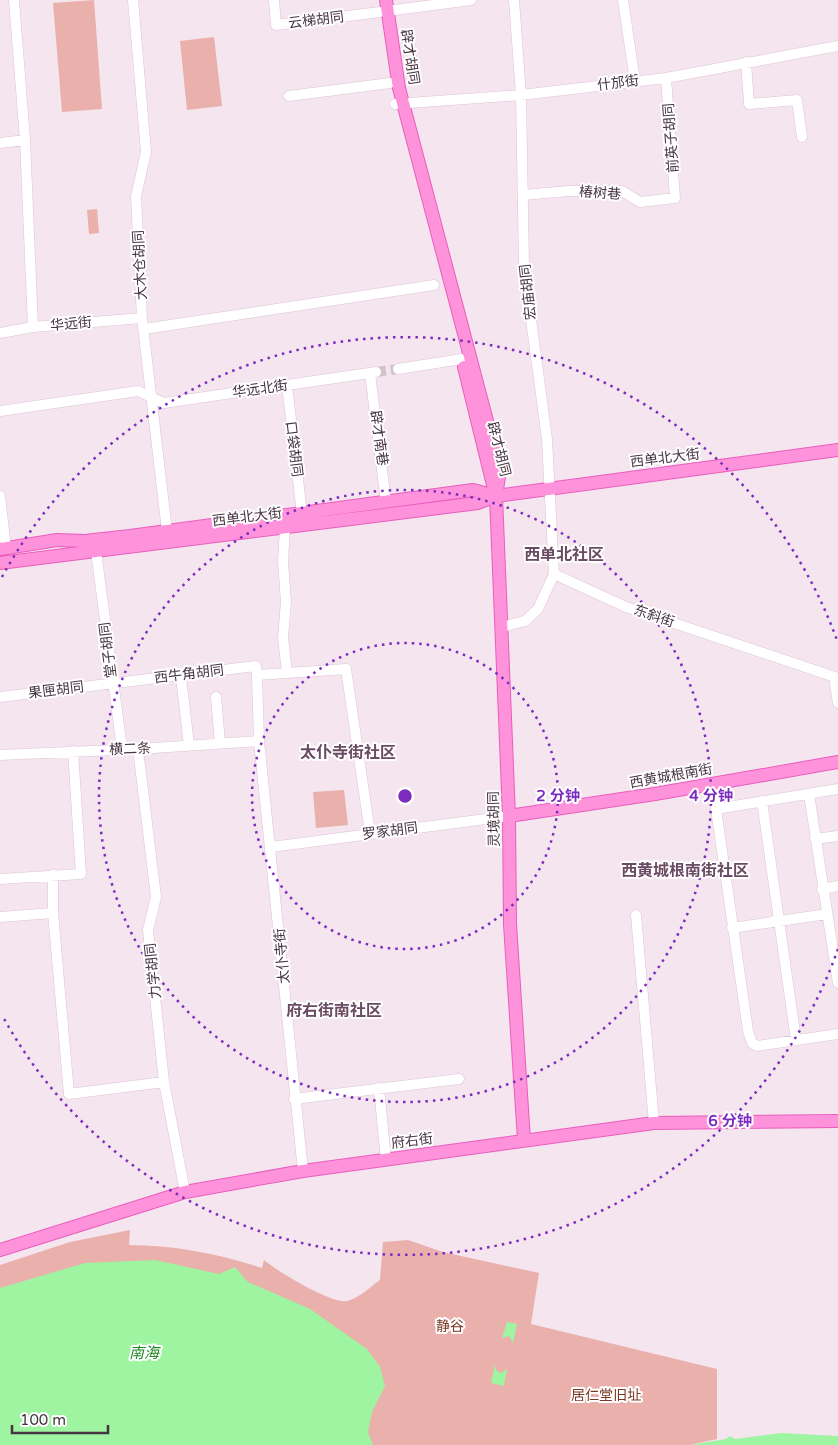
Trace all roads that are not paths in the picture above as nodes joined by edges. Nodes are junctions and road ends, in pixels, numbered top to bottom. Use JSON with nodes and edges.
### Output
{"nodes":[{"id":1,"x":14,"y":0,"type":"edge"},
{"id":2,"x":133,"y":0,"type":"edge"},
{"id":3,"x":274,"y":0,"type":"edge"},
{"id":4,"x":465,"y":0,"type":"edge"},
{"id":5,"x":514,"y":0,"type":"edge"},
{"id":6,"x":623,"y":0,"type":"edge"},
{"id":7,"x":383,"y":6,"type":"edge"},
{"id":8,"x":838,"y":46,"type":"edge"},
{"id":9,"x":746,"y":62,"type":"junction"},
{"id":10,"x":666,"y":78,"type":"junction"},
{"id":11,"x":635,"y":81,"type":"junction"},
{"id":12,"x":390,"y":83,"type":"junction"},
{"id":13,"x":521,"y":95,"type":"junction"},
{"id":14,"x":289,"y":96,"type":"dead end"},
{"id":15,"x":399,"y":103,"type":"junction"},
{"id":16,"x":802,"y":137,"type":"dead end"},
{"id":17,"x":25,"y":140,"type":"junction"},
{"id":18,"x":0,"y":143,"type":"edge"},
{"id":19,"x":523,"y":195,"type":"junction"},
{"id":20,"x":676,"y":198,"type":"joint"},
{"id":21,"x":434,"y":286,"type":"dead end"},
{"id":22,"x":143,"y":324,"type":"junction"},
{"id":23,"x":33,"y":327,"type":"junction"},
{"id":24,"x":0,"y":333,"type":"edge"},
{"id":25,"x":462,"y":359,"type":"junction"},
{"id":26,"x":398,"y":369,"type":"tunnel mouth"},
{"id":27,"x":373,"y":373,"type":"joint"},
{"id":28,"x":286,"y":385,"type":"junction"},
{"id":29,"x":150,"y":398,"type":"junction"},
{"id":30,"x":0,"y":411,"type":"edge"},
{"id":31,"x":838,"y":450,"type":"edge"},
{"id":32,"x":550,"y":488,"type":"junction"},
{"id":33,"x":0,"y":496,"type":"edge"},
{"id":34,"x":496,"y":501,"type":"junction"},
{"id":35,"x":386,"y":502,"type":"junction"},
{"id":36,"x":302,"y":514,"type":"junction"},
{"id":37,"x":285,"y":528,"type":"junction"},
{"id":38,"x":168,"y":531,"type":"junction"},
{"id":39,"x":3,"y":548,"type":"edge"},
{"id":40,"x":96,"y":551,"type":"junction"},
{"id":41,"x":0,"y":563,"type":"edge"},
{"id":42,"x":554,"y":574,"type":"junction"},
{"id":43,"x":502,"y":627,"type":"junction"},
{"id":44,"x":287,"y":672,"type":"junction"},
{"id":45,"x":257,"y":675,"type":"junction"},
{"id":46,"x":181,"y":677,"type":"dead end"},
{"id":47,"x":836,"y":677,"type":"edge"},
{"id":48,"x":112,"y":684,"type":"junction"},
{"id":49,"x":0,"y":697,"type":"edge"},
{"id":50,"x":216,"y":697,"type":"dead end"},
{"id":51,"x":838,"y":703,"type":"edge"},
{"id":52,"x":259,"y":741,"type":"junction"},
{"id":53,"x":220,"y":743,"type":"junction"},
{"id":54,"x":189,"y":745,"type":"junction"},
{"id":55,"x":122,"y":749,"type":"junction"},
{"id":56,"x":138,"y":749,"type":"junction"},
{"id":57,"x":73,"y":751,"type":"junction"},
{"id":58,"x":0,"y":754,"type":"edge"},
{"id":59,"x":838,"y":762,"type":"edge"},
{"id":60,"x":712,"y":784,"type":"junction"},
{"id":61,"x":838,"y":789,"type":"edge"},
{"id":62,"x":809,"y":794,"type":"junction"},
{"id":63,"x":762,"y":801,"type":"junction"},
{"id":64,"x":716,"y":808,"type":"junction"},
{"id":65,"x":509,"y":816,"type":"junction"},
{"id":66,"x":370,"y":833,"type":"junction"},
{"id":67,"x":838,"y":836,"type":"edge"},
{"id":68,"x":815,"y":839,"type":"junction"},
{"id":69,"x":271,"y":847,"type":"junction"},
{"id":70,"x":53,"y":876,"type":"junction"},
{"id":71,"x":0,"y":879,"type":"edge"},
{"id":72,"x":838,"y":886,"type":"edge"},
{"id":73,"x":822,"y":889,"type":"junction"},
{"id":74,"x":53,"y":913,"type":"junction"},
{"id":75,"x":826,"y":914,"type":"junction"},
{"id":76,"x":636,"y":915,"type":"dead end"},
{"id":77,"x":0,"y":917,"type":"edge"},
{"id":78,"x":779,"y":921,"type":"junction"},
{"id":79,"x":732,"y":928,"type":"junction"},
{"id":80,"x":834,"y":935,"type":"edge"},
{"id":81,"x":838,"y":982,"type":"edge"},
{"id":82,"x":838,"y":1034,"type":"edge"},
{"id":83,"x":796,"y":1040,"type":"junction"},
{"id":84,"x":459,"y":1079,"type":"dead end"},
{"id":85,"x":164,"y":1082,"type":"junction"},
{"id":86,"x":379,"y":1088,"type":"junction"},
{"id":87,"x":294,"y":1099,"type":"junction"},
{"id":88,"x":838,"y":1121,"type":"edge"},
{"id":89,"x":654,"y":1123,"type":"junction"},
{"id":90,"x":524,"y":1140,"type":"junction"},
{"id":91,"x":386,"y":1160,"type":"junction"},
{"id":92,"x":303,"y":1172,"type":"junction"},
{"id":93,"x":185,"y":1192,"type":"junction"},
{"id":94,"x":0,"y":1250,"type":"edge"}],
"edges":[{"from":1,"to":17,"type":"street"},
{"from":2,"to":22,"type":"street","name":"大木仓胡同"},
{"from":3,"to":7,"type":"street","name":"云梯胡同"},
{"from":4,"to":7,"type":"street"},
{"from":5,"to":13,"type":"street","name":"宏庙胡同"},
{"from":6,"to":11,"type":"street"},
{"from":7,"to":12,"type":"main road","name":"辟才胡同"},
{"from":7,"to":15,"type":"main road","name":"辟才胡同"},
{"from":8,"to":9,"type":"street","name":"什邡街"},
{"from":9,"to":10,"type":"street","name":"什邡街"},
{"from":9,"to":16,"type":"street"},
{"from":10,"to":11,"type":"street","name":"什邡街"},
{"from":10,"to":20,"type":"street","name":"前英子胡同"},
{"from":11,"to":13,"type":"street","name":"什邡街"},
{"from":12,"to":14,"type":"street"},
{"from":12,"to":15,"type":"main road","name":"辟才胡同"},
{"from":13,"to":15,"type":"street","name":"什邡街"},
{"from":13,"to":19,"type":"street","name":"宏庙胡同"},
{"from":15,"to":25,"type":"main road","name":"辟才胡同"},
{"from":15,"to":34,"type":"main road","name":"辟才胡同"},
{"from":17,"to":18,"type":"street"},
{"from":17,"to":23,"type":"street"},
{"from":19,"to":20,"type":"street","name":"椿树巷"},
{"from":19,"to":32,"type":"street","name":"宏庙胡同"},
{"from":21,"to":22,"type":"street","name":"华远街"},
{"from":22,"to":23,"type":"street","name":"华远街"},
{"from":22,"to":29,"type":"street","name":"大木仓胡同"},
{"from":23,"to":24,"type":"street","name":"华远街"},
{"from":25,"to":26,"type":"street"},
{"from":25,"to":34,"type":"main road","name":"辟才胡同"},
{"from":27,"to":28,"type":"street","name":"华远北街"},
{"from":27,"to":35,"type":"street","name":"辟才南巷"},
{"from":28,"to":29,"type":"street","name":"华远北街"},
{"from":28,"to":36,"type":"street","name":"口袋胡同"},
{"from":29,"to":30,"type":"street","name":"华远北街"},
{"from":29,"to":38,"type":"street","name":"大木仓胡同"},
{"from":31,"to":32,"type":"main road","name":"西单北大街"},
{"from":32,"to":34,"type":"main road","name":"西单北大街"},
{"from":32,"to":42,"type":"street"},
{"from":33,"to":39,"type":"street"},
{"from":34,"to":35,"type":"main road","name":"西单北大街"},
{"from":34,"to":37,"type":"main road","name":"西单北大街"},
{"from":34,"to":43,"type":"main road","name":"灵境胡同"},
{"from":35,"to":36,"type":"main road","name":"西单北大街"},
{"from":36,"to":38,"type":"main road","name":"西单北大街"},
{"from":37,"to":40,"type":"main road","name":"西单北大街"},
{"from":37,"to":44,"type":"street"},
{"from":38,"to":39,"type":"main road","name":"西单北大街"},
{"from":40,"to":41,"type":"main road","name":"西单北大街"},
{"from":40,"to":48,"type":"street","name":"堂子胡同"},
{"from":42,"to":43,"type":"street"},
{"from":42,"to":47,"type":"street","name":"东斜街"},
{"from":43,"to":65,"type":"main road","name":"灵境胡同"},
{"from":44,"to":45,"type":"street"},
{"from":44,"to":66,"type":"street"},
{"from":45,"to":48,"type":"street","name":"西牛角胡同"},
{"from":45,"to":52,"type":"street","name":"太仆寺街"},
{"from":46,"to":54,"type":"street"},
{"from":47,"to":51,"type":"street"},
{"from":48,"to":49,"type":"street","name":"果匣胡同"},
{"from":48,"to":55,"type":"street","name":"堂子胡同"},
{"from":50,"to":53,"type":"street"},
{"from":52,"to":53,"type":"street","name":"横二条"},
{"from":52,"to":69,"type":"street","name":"太仆寺街"},
{"from":53,"to":54,"type":"street","name":"横二条"},
{"from":54,"to":56,"type":"street","name":"横二条"},
{"from":55,"to":56,"type":"street","name":"横二条"},
{"from":55,"to":57,"type":"street","name":"横二条"},
{"from":56,"to":85,"type":"street","name":"力学胡同"},
{"from":57,"to":58,"type":"street","name":"横二条"},
{"from":57,"to":70,"type":"street"},
{"from":59,"to":60,"type":"main road","name":"西黄城根南街"},
{"from":60,"to":64,"type":"street"},
{"from":60,"to":65,"type":"main road","name":"西黄城根南街"},
{"from":61,"to":62,"type":"street"},
{"from":62,"to":63,"type":"street"},
{"from":62,"to":68,"type":"street"},
{"from":63,"to":64,"type":"street"},
{"from":63,"to":78,"type":"street"},
{"from":64,"to":79,"type":"street"},
{"from":65,"to":66,"type":"street","name":"罗家胡同"},
{"from":65,"to":90,"type":"main road","name":"灵境胡同"},
{"from":66,"to":69,"type":"street","name":"罗家胡同"},
{"from":67,"to":68,"type":"street"},
{"from":68,"to":73,"type":"street"},
{"from":69,"to":87,"type":"street","name":"太仆寺街"},
{"from":70,"to":71,"type":"street"},
{"from":70,"to":74,"type":"street"},
{"from":72,"to":73,"type":"street"},
{"from":73,"to":75,"type":"street"},
{"from":74,"to":77,"type":"street"},
{"from":74,"to":85,"type":"street"},
{"from":75,"to":78,"type":"street"},
{"from":75,"to":80,"type":"street"},
{"from":76,"to":89,"type":"street"},
{"from":78,"to":79,"type":"street"},
{"from":78,"to":83,"type":"street"},
{"from":79,"to":83,"type":"street"},
{"from":80,"to":81,"type":"street"},
{"from":82,"to":83,"type":"street"},
{"from":84,"to":86,"type":"street"},
{"from":85,"to":93,"type":"street","name":"力学胡同"},
{"from":86,"to":87,"type":"street"},
{"from":86,"to":91,"type":"street"},
{"from":87,"to":92,"type":"street","name":"太仆寺街"},
{"from":88,"to":89,"type":"main road","name":"府右街"},
{"from":89,"to":90,"type":"main road","name":"府右街"},
{"from":90,"to":91,"type":"main road","name":"府右街"},
{"from":91,"to":92,"type":"main road","name":"府右街"},
{"from":92,"to":93,"type":"main road","name":"府右街"},
{"from":93,"to":94,"type":"main road","name":"府右街"}]}
